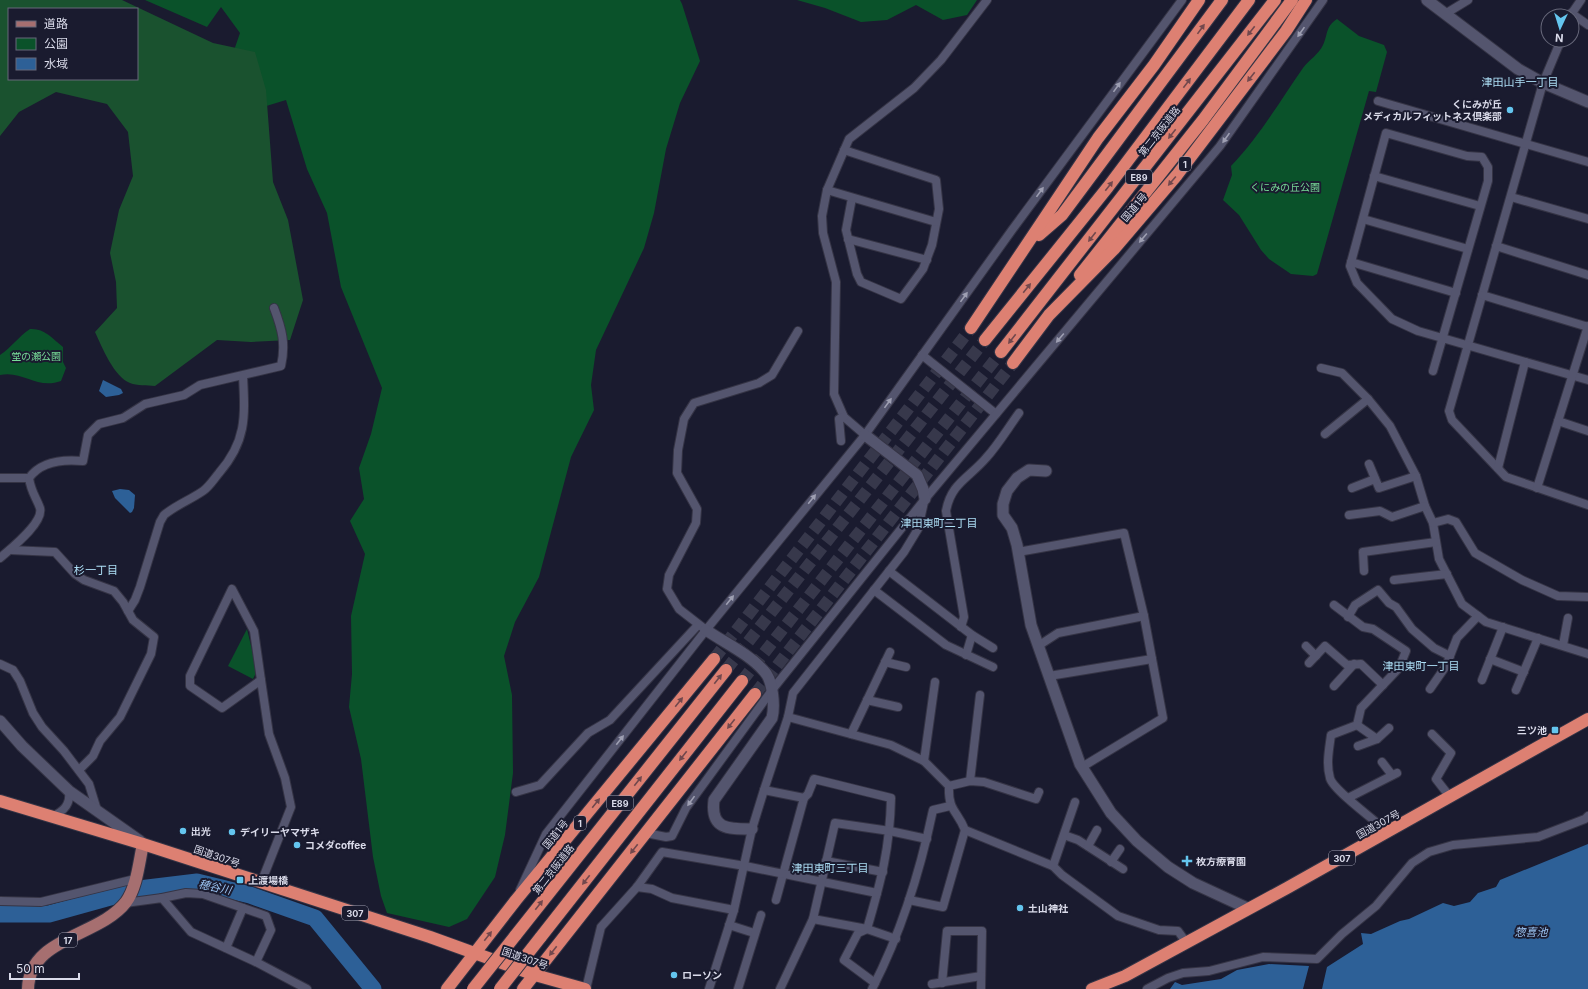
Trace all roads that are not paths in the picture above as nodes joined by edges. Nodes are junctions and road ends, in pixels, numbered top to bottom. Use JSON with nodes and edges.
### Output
{"nodes":[{"id":1,"x":987,"y":0,"type":"edge"},
{"id":2,"x":1182,"y":0,"type":"edge"},
{"id":3,"x":1199,"y":0,"type":"edge"},
{"id":4,"x":1222,"y":0,"type":"edge"},
{"id":5,"x":1249,"y":0,"type":"edge"},
{"id":6,"x":1275,"y":0,"type":"edge"},
{"id":7,"x":1292,"y":0,"type":"edge"},
{"id":8,"x":1306,"y":0,"type":"edge"},
{"id":9,"x":1323,"y":0,"type":"edge"},
{"id":10,"x":1427,"y":0,"type":"edge"},
{"id":11,"x":1468,"y":0,"type":"edge"},
{"id":12,"x":1445,"y":14,"type":"junction"},
{"id":13,"x":1557,"y":48,"type":"edge"},
{"id":14,"x":1543,"y":83,"type":"junction"},
{"id":15,"x":1378,"y":101,"type":"dead end"},
{"id":16,"x":1588,"y":102,"type":"edge"},
{"id":17,"x":1526,"y":144,"type":"junction"},
{"id":18,"x":844,"y":150,"type":"junction"},
{"id":19,"x":1588,"y":162,"type":"edge"},
{"id":20,"x":1374,"y":176,"type":"junction"},
{"id":21,"x":827,"y":190,"type":"junction"},
{"id":22,"x":1511,"y":196,"type":"junction"},
{"id":23,"x":852,"y":198,"type":"junction"},
{"id":24,"x":1480,"y":206,"type":"junction"},
{"id":25,"x":1363,"y":219,"type":"junction"},
{"id":26,"x":1588,"y":219,"type":"edge"},
{"id":27,"x":936,"y":222,"type":"junction"},
{"id":28,"x":848,"y":239,"type":"junction"},
{"id":29,"x":1028,"y":245,"type":"junction"},
{"id":30,"x":1496,"y":246,"type":"junction"},
{"id":31,"x":1468,"y":249,"type":"junction"},
{"id":32,"x":927,"y":260,"type":"junction"},
{"id":33,"x":1351,"y":262,"type":"junction"},
{"id":34,"x":1588,"y":275,"type":"edge"},
{"id":35,"x":1456,"y":293,"type":"junction"},
{"id":36,"x":1482,"y":295,"type":"junction"},
{"id":37,"x":274,"y":308,"type":"dead end"},
{"id":38,"x":1049,"y":315,"type":"junction"},
{"id":39,"x":1588,"y":326,"type":"edge"},
{"id":40,"x":971,"y":328,"type":"tunnel mouth"},
{"id":41,"x":798,"y":331,"type":"dead end"},
{"id":42,"x":1442,"y":338,"type":"junction"},
{"id":43,"x":985,"y":340,"type":"tunnel mouth"},
{"id":44,"x":1468,"y":346,"type":"junction"},
{"id":45,"x":1001,"y":352,"type":"tunnel mouth"},
{"id":46,"x":922,"y":355,"type":"junction"},
{"id":47,"x":1525,"y":362,"type":"junction"},
{"id":48,"x":1013,"y":363,"type":"tunnel mouth"},
{"id":49,"x":1321,"y":368,"type":"dead end"},
{"id":50,"x":1433,"y":371,"type":"dead end"},
{"id":51,"x":1572,"y":375,"type":"junction"},
{"id":52,"x":243,"y":376,"type":"junction"},
{"id":53,"x":1588,"y":380,"type":"edge"},
{"id":54,"x":1368,"y":399,"type":"junction"},
{"id":55,"x":1019,"y":413,"type":"dead end"},
{"id":56,"x":996,"y":414,"type":"junction"},
{"id":57,"x":844,"y":417,"type":"junction"},
{"id":58,"x":1558,"y":421,"type":"junction"},
{"id":59,"x":1588,"y":431,"type":"edge"},
{"id":60,"x":865,"y":434,"type":"junction"},
{"id":61,"x":1325,"y":434,"type":"dead end"},
{"id":62,"x":841,"y":441,"type":"dead end"},
{"id":63,"x":1369,"y":464,"type":"dead end"},
{"id":64,"x":1498,"y":468,"type":"junction"},
{"id":65,"x":1046,"y":471,"type":"dead end"},
{"id":66,"x":1416,"y":476,"type":"junction"},
{"id":67,"x":0,"y":478,"type":"edge"},
{"id":68,"x":29,"y":478,"type":"junction"},
{"id":69,"x":1375,"y":479,"type":"junction"},
{"id":70,"x":1352,"y":488,"type":"dead end"},
{"id":71,"x":1537,"y":488,"type":"junction"},
{"id":72,"x":925,"y":499,"type":"junction"},
{"id":73,"x":1588,"y":505,"type":"edge"},
{"id":74,"x":1425,"y":506,"type":"junction"},
{"id":75,"x":1349,"y":515,"type":"dead end"},
{"id":76,"x":1433,"y":523,"type":"junction"},
{"id":77,"x":1436,"y":542,"type":"junction"},
{"id":78,"x":10,"y":550,"type":"junction"},
{"id":79,"x":1018,"y":552,"type":"junction"},
{"id":80,"x":0,"y":558,"type":"edge"},
{"id":81,"x":889,"y":571,"type":"junction"},
{"id":82,"x":1364,"y":571,"type":"dead end"},
{"id":83,"x":1446,"y":574,"type":"junction"},
{"id":84,"x":1394,"y":580,"type":"dead end"},
{"id":85,"x":874,"y":590,"type":"junction"},
{"id":86,"x":1588,"y":597,"type":"edge"},
{"id":87,"x":1334,"y":605,"type":"dead end"},
{"id":88,"x":128,"y":611,"type":"junction"},
{"id":89,"x":1144,"y":616,"type":"junction"},
{"id":90,"x":1478,"y":616,"type":"junction"},
{"id":91,"x":1348,"y":617,"type":"junction"},
{"id":92,"x":1568,"y":618,"type":"dead end"},
{"id":93,"x":961,"y":627,"type":"junction"},
{"id":94,"x":1503,"y":627,"type":"junction"},
{"id":95,"x":702,"y":628,"type":"junction"},
{"id":96,"x":972,"y":636,"type":"junction"},
{"id":97,"x":1538,"y":638,"type":"junction"},
{"id":98,"x":1563,"y":645,"type":"junction"},
{"id":99,"x":1038,"y":646,"type":"junction"},
{"id":100,"x":1306,"y":646,"type":"dead end"},
{"id":101,"x":992,"y":648,"type":"dead end"},
{"id":102,"x":890,"y":652,"type":"dead end"},
{"id":103,"x":1588,"y":654,"type":"edge"},
{"id":104,"x":966,"y":655,"type":"junction"},
{"id":105,"x":1316,"y":656,"type":"junction"},
{"id":106,"x":1450,"y":656,"type":"junction"},
{"id":107,"x":714,"y":659,"type":"tunnel mouth"},
{"id":108,"x":1152,"y":659,"type":"junction"},
{"id":109,"x":1490,"y":659,"type":"junction"},
{"id":110,"x":885,"y":662,"type":"junction"},
{"id":111,"x":1309,"y":663,"type":"dead end"},
{"id":112,"x":0,"y":664,"type":"edge"},
{"id":113,"x":1354,"y":664,"type":"junction"},
{"id":114,"x":906,"y":667,"type":"dead end"},
{"id":115,"x":993,"y":667,"type":"dead end"},
{"id":116,"x":726,"y":670,"type":"tunnel mouth"},
{"id":117,"x":1524,"y":672,"type":"junction"},
{"id":118,"x":1049,"y":676,"type":"junction"},
{"id":119,"x":261,"y":680,"type":"junction"},
{"id":120,"x":1482,"y":680,"type":"dead end"},
{"id":121,"x":742,"y":681,"type":"tunnel mouth"},
{"id":122,"x":935,"y":682,"type":"dead end"},
{"id":123,"x":1383,"y":685,"type":"junction"},
{"id":124,"x":1334,"y":686,"type":"dead end"},
{"id":125,"x":1430,"y":689,"type":"dead end"},
{"id":126,"x":772,"y":690,"type":"junction"},
{"id":127,"x":1516,"y":690,"type":"dead end"},
{"id":128,"x":755,"y":694,"type":"tunnel mouth"},
{"id":129,"x":980,"y":696,"type":"dead end"},
{"id":130,"x":867,"y":700,"type":"junction"},
{"id":131,"x":898,"y":707,"type":"dead end"},
{"id":132,"x":788,"y":717,"type":"junction"},
{"id":133,"x":1588,"y":719,"type":"edge"},
{"id":134,"x":0,"y":721,"type":"edge"},
{"id":135,"x":1357,"y":725,"type":"junction"},
{"id":136,"x":1389,"y":728,"type":"dead end"},
{"id":137,"x":851,"y":734,"type":"junction"},
{"id":138,"x":1432,"y":734,"type":"dead end"},
{"id":139,"x":1378,"y":739,"type":"junction"},
{"id":140,"x":1358,"y":746,"type":"dead end"},
{"id":141,"x":924,"y":761,"type":"junction"},
{"id":142,"x":1382,"y":762,"type":"dead end"},
{"id":143,"x":1082,"y":767,"type":"junction"},
{"id":144,"x":79,"y":770,"type":"junction"},
{"id":145,"x":970,"y":781,"type":"junction"},
{"id":146,"x":949,"y":786,"type":"junction"},
{"id":147,"x":764,"y":790,"type":"junction"},
{"id":148,"x":69,"y":791,"type":"junction"},
{"id":149,"x":516,"y":792,"type":"dead end"},
{"id":150,"x":1039,"y":792,"type":"dead end"},
{"id":151,"x":804,"y":798,"type":"junction"},
{"id":152,"x":1348,"y":798,"type":"junction"},
{"id":153,"x":1450,"y":798,"type":"junction"},
{"id":154,"x":0,"y":801,"type":"edge"},
{"id":155,"x":1075,"y":802,"type":"dead end"},
{"id":156,"x":950,"y":806,"type":"junction"},
{"id":157,"x":97,"y":810,"type":"junction"},
{"id":158,"x":1588,"y":816,"type":"edge"},
{"id":159,"x":50,"y":817,"type":"junction"},
{"id":160,"x":752,"y":829,"type":"junction"},
{"id":161,"x":965,"y":830,"type":"junction"},
{"id":162,"x":1097,"y":830,"type":"dead end"},
{"id":163,"x":890,"y":831,"type":"junction"},
{"id":164,"x":1388,"y":832,"type":"junction"},
{"id":165,"x":646,"y":833,"type":"junction"},
{"id":166,"x":1064,"y":835,"type":"junction"},
{"id":167,"x":927,"y":839,"type":"junction"},
{"id":168,"x":143,"y":844,"type":"junction"},
{"id":169,"x":1088,"y":846,"type":"junction"},
{"id":170,"x":1120,"y":849,"type":"dead end"},
{"id":171,"x":826,"y":861,"type":"junction"},
{"id":172,"x":1111,"y":862,"type":"junction"},
{"id":173,"x":745,"y":866,"type":"junction"},
{"id":174,"x":1054,"y":866,"type":"junction"},
{"id":175,"x":1122,"y":869,"type":"dead end"},
{"id":176,"x":883,"y":872,"type":"junction"},
{"id":177,"x":783,"y":875,"type":"junction"},
{"id":178,"x":135,"y":879,"type":"junction"},
{"id":179,"x":822,"y":881,"type":"junction"},
{"id":180,"x":262,"y":883,"type":"junction"},
{"id":181,"x":637,"y":887,"type":"junction"},
{"id":182,"x":877,"y":893,"type":"junction"},
{"id":183,"x":162,"y":898,"type":"junction"},
{"id":184,"x":516,"y":900,"type":"junction"},
{"id":185,"x":776,"y":900,"type":"dead end"},
{"id":186,"x":909,"y":900,"type":"junction"},
{"id":187,"x":0,"y":901,"type":"edge"},
{"id":188,"x":125,"y":903,"type":"junction"},
{"id":189,"x":243,"y":908,"type":"junction"},
{"id":190,"x":1247,"y":908,"type":"junction"},
{"id":191,"x":734,"y":910,"type":"junction"},
{"id":192,"x":761,"y":915,"type":"dead end"},
{"id":193,"x":812,"y":919,"type":"junction"},
{"id":194,"x":729,"y":925,"type":"junction"},
{"id":195,"x":867,"y":929,"type":"junction"},
{"id":196,"x":754,"y":933,"type":"junction"},
{"id":197,"x":896,"y":939,"type":"junction"},
{"id":198,"x":1186,"y":942,"type":"junction"},
{"id":199,"x":226,"y":948,"type":"junction"},
{"id":200,"x":475,"y":953,"type":"junction"},
{"id":201,"x":256,"y":962,"type":"junction"},
{"id":202,"x":535,"y":975,"type":"junction"},
{"id":203,"x":982,"y":976,"type":"junction"},
{"id":204,"x":942,"y":983,"type":"junction"},
{"id":205,"x":932,"y":984,"type":"dead end"},
{"id":206,"x":874,"y":986,"type":"edge"},
{"id":207,"x":28,"y":989,"type":"edge"},
{"id":208,"x":307,"y":989,"type":"edge"},
{"id":209,"x":447,"y":989,"type":"edge"},
{"id":210,"x":473,"y":989,"type":"edge"},
{"id":211,"x":500,"y":989,"type":"edge"},
{"id":212,"x":523,"y":989,"type":"edge"},
{"id":213,"x":585,"y":989,"type":"edge"},
{"id":214,"x":709,"y":989,"type":"edge"},
{"id":215,"x":738,"y":989,"type":"edge"},
{"id":216,"x":780,"y":989,"type":"edge"},
{"id":217,"x":981,"y":989,"type":"edge"},
{"id":218,"x":1092,"y":989,"type":"edge"},
{"id":219,"x":1147,"y":989,"type":"edge"}],
"edges":[{"from":1,"to":18,"type":"street"},
{"from":46,"to":2,"type":"street","one_way":true},
{"from":3,"to":29,"type":"highway"},
{"from":29,"to":4,"type":"highway","one_way":true},
{"from":43,"to":5,"type":"highway","name":"第二京阪道路","number":"E89","one_way":true},
{"from":6,"to":45,"type":"highway","name":"第二京阪道路","number":"E89","one_way":true},
{"from":7,"to":38,"type":"highway"},
{"from":8,"to":38,"type":"highway","name":"国道1号","number":"1","one_way":true},
{"from":9,"to":56,"type":"street","one_way":true},
{"from":10,"to":12,"type":"street"},
{"from":11,"to":12,"type":"street"},
{"from":12,"to":14,"type":"street"},
{"from":13,"to":14,"type":"street"},
{"from":14,"to":16,"type":"street"},
{"from":14,"to":17,"type":"street"},
{"from":15,"to":17,"type":"street"},
{"from":17,"to":19,"type":"street"},
{"from":17,"to":22,"type":"street"},
{"from":18,"to":21,"type":"street"},
{"from":18,"to":27,"type":"street"},
{"from":20,"to":24,"type":"street"},
{"from":20,"to":24,"type":"street"},
{"from":20,"to":25,"type":"street"},
{"from":21,"to":23,"type":"street"},
{"from":21,"to":57,"type":"street"},
{"from":22,"to":26,"type":"street"},
{"from":22,"to":30,"type":"street"},
{"from":23,"to":27,"type":"street"},
{"from":23,"to":28,"type":"street"},
{"from":24,"to":31,"type":"street"},
{"from":25,"to":31,"type":"street"},
{"from":25,"to":33,"type":"street"},
{"from":27,"to":32,"type":"street"},
{"from":28,"to":32,"type":"street"},
{"from":28,"to":32,"type":"street"},
{"from":29,"to":40,"type":"highway"},
{"from":30,"to":34,"type":"street"},
{"from":30,"to":36,"type":"street"},
{"from":31,"to":35,"type":"street"},
{"from":33,"to":35,"type":"street"},
{"from":33,"to":42,"type":"street"},
{"from":35,"to":42,"type":"street"},
{"from":36,"to":39,"type":"street"},
{"from":36,"to":44,"type":"street"},
{"from":37,"to":52,"type":"street"},
{"from":38,"to":48,"type":"highway","name":"国道1号","number":"1"},
{"from":39,"to":51,"type":"street"},
{"from":41,"to":95,"type":"street"},
{"from":42,"to":44,"type":"street"},
{"from":42,"to":50,"type":"street"},
{"from":44,"to":47,"type":"street"},
{"from":44,"to":64,"type":"street"},
{"from":46,"to":56,"type":"street"},
{"from":60,"to":46,"type":"street","one_way":true},
{"from":47,"to":51,"type":"street"},
{"from":47,"to":64,"type":"street"},
{"from":49,"to":54,"type":"street"},
{"from":51,"to":53,"type":"street"},
{"from":51,"to":58,"type":"street"},
{"from":52,"to":68,"type":"street"},
{"from":52,"to":88,"type":"street"},
{"from":54,"to":61,"type":"street"},
{"from":54,"to":66,"type":"street"},
{"from":55,"to":93,"type":"street"},
{"from":56,"to":72,"type":"street"},
{"from":57,"to":60,"type":"street"},
{"from":57,"to":62,"type":"street"},
{"from":58,"to":59,"type":"street"},
{"from":58,"to":71,"type":"street"},
{"from":60,"to":72,"type":"street"},
{"from":95,"to":60,"type":"street","one_way":true},
{"from":63,"to":69,"type":"street"},
{"from":64,"to":71,"type":"street"},
{"from":65,"to":79,"type":"street"},
{"from":66,"to":69,"type":"street"},
{"from":66,"to":74,"type":"street"},
{"from":67,"to":68,"type":"street"},
{"from":68,"to":78,"type":"street"},
{"from":69,"to":70,"type":"street"},
{"from":71,"to":73,"type":"street"},
{"from":72,"to":81,"type":"street"},
{"from":72,"to":126,"type":"street"},
{"from":74,"to":75,"type":"street"},
{"from":74,"to":76,"type":"street"},
{"from":76,"to":77,"type":"street"},
{"from":76,"to":86,"type":"street"},
{"from":77,"to":82,"type":"street"},
{"from":77,"to":83,"type":"street"},
{"from":78,"to":80,"type":"street"},
{"from":78,"to":88,"type":"street"},
{"from":79,"to":89,"type":"street"},
{"from":79,"to":99,"type":"street"},
{"from":81,"to":85,"type":"street"},
{"from":81,"to":93,"type":"street"},
{"from":83,"to":84,"type":"street"},
{"from":83,"to":90,"type":"street"},
{"from":85,"to":104,"type":"street"},
{"from":85,"to":132,"type":"street"},
{"from":87,"to":91,"type":"street"},
{"from":88,"to":144,"type":"street"},
{"from":89,"to":99,"type":"street"},
{"from":89,"to":108,"type":"street"},
{"from":90,"to":94,"type":"street"},
{"from":90,"to":106,"type":"street"},
{"from":91,"to":106,"type":"street"},
{"from":91,"to":123,"type":"street"},
{"from":92,"to":98,"type":"street"},
{"from":93,"to":96,"type":"street"},
{"from":94,"to":97,"type":"street"},
{"from":94,"to":109,"type":"street"},
{"from":95,"to":126,"type":"street"},
{"from":95,"to":149,"type":"street"},
{"from":184,"to":95,"type":"street","one_way":true},
{"from":96,"to":101,"type":"street"},
{"from":96,"to":104,"type":"street"},
{"from":97,"to":98,"type":"street"},
{"from":97,"to":117,"type":"street"},
{"from":98,"to":103,"type":"street"},
{"from":99,"to":118,"type":"street"},
{"from":100,"to":105,"type":"street"},
{"from":102,"to":110,"type":"street"},
{"from":104,"to":115,"type":"street"},
{"from":105,"to":111,"type":"street"},
{"from":105,"to":113,"type":"street"},
{"from":106,"to":125,"type":"street"},
{"from":184,"to":107,"type":"highway","name":"国道1号","number":"1","one_way":true},
{"from":108,"to":118,"type":"street"},
{"from":108,"to":143,"type":"street"},
{"from":109,"to":117,"type":"street"},
{"from":109,"to":120,"type":"street"},
{"from":110,"to":114,"type":"street"},
{"from":110,"to":130,"type":"street"},
{"from":112,"to":144,"type":"street"},
{"from":113,"to":123,"type":"street"},
{"from":113,"to":124,"type":"street"},
{"from":210,"to":116,"type":"highway","name":"第二京阪道路","number":"E89","one_way":true,"bridge":true},
{"from":117,"to":127,"type":"street"},
{"from":118,"to":143,"type":"street"},
{"from":119,"to":119,"type":"street"},
{"from":119,"to":180,"type":"street"},
{"from":121,"to":211,"type":"highway","number":"E89","one_way":true,"bridge":true},
{"from":122,"to":141,"type":"street"},
{"from":123,"to":135,"type":"street"},
{"from":126,"to":160,"type":"street"},
{"from":126,"to":165,"type":"street","one_way":true},
{"from":128,"to":165,"type":"highway","one_way":true},
{"from":129,"to":145,"type":"street"},
{"from":130,"to":131,"type":"street"},
{"from":130,"to":137,"type":"street"},
{"from":132,"to":137,"type":"street"},
{"from":132,"to":147,"type":"street"},
{"from":133,"to":153,"type":"highway","name":"国道307号","number":"307"},
{"from":134,"to":148,"type":"street"},
{"from":135,"to":139,"type":"street"},
{"from":135,"to":152,"type":"street"},
{"from":136,"to":139,"type":"street"},
{"from":137,"to":141,"type":"street"},
{"from":138,"to":153,"type":"street"},
{"from":139,"to":140,"type":"street"},
{"from":141,"to":146,"type":"street"},
{"from":142,"to":152,"type":"street"},
{"from":143,"to":190,"type":"street"},
{"from":144,"to":157,"type":"street"},
{"from":145,"to":146,"type":"street"},
{"from":145,"to":150,"type":"street"},
{"from":146,"to":156,"type":"street"},
{"from":147,"to":151,"type":"street"},
{"from":147,"to":160,"type":"street"},
{"from":148,"to":157,"type":"street"},
{"from":148,"to":159,"type":"street"},
{"from":151,"to":163,"type":"street"},
{"from":151,"to":177,"type":"street"},
{"from":152,"to":164,"type":"street"},
{"from":153,"to":164,"type":"highway","name":"国道307号","number":"307"},
{"from":154,"to":159,"type":"highway","name":"国道307号","number":"307"},
{"from":155,"to":166,"type":"street"},
{"from":156,"to":161,"type":"street"},
{"from":156,"to":167,"type":"street"},
{"from":157,"to":168,"type":"street"},
{"from":158,"to":219,"type":"street"},
{"from":159,"to":168,"type":"highway","name":"国道307号","number":"307"},
{"from":160,"to":173,"type":"street"},
{"from":161,"to":174,"type":"street"},
{"from":161,"to":186,"type":"street"},
{"from":162,"to":169,"type":"street"},
{"from":163,"to":167,"type":"street"},
{"from":163,"to":171,"type":"street"},
{"from":163,"to":176,"type":"street"},
{"from":164,"to":190,"type":"highway","name":"国道307号","number":"307"},
{"from":165,"to":202,"type":"highway","one_way":true},
{"from":166,"to":169,"type":"street"},
{"from":166,"to":174,"type":"street"},
{"from":167,"to":186,"type":"street"},
{"from":168,"to":178,"type":"main road","number":"17"},
{"from":168,"to":180,"type":"highway","name":"国道307号","number":"307"},
{"from":169,"to":172,"type":"street"},
{"from":170,"to":172,"type":"street"},
{"from":171,"to":176,"type":"street"},
{"from":171,"to":179,"type":"street"},
{"from":172,"to":175,"type":"street"},
{"from":173,"to":177,"type":"street"},
{"from":173,"to":181,"type":"street"},
{"from":173,"to":191,"type":"street"},
{"from":174,"to":198,"type":"street"},
{"from":176,"to":182,"type":"street"},
{"from":177,"to":179,"type":"street"},
{"from":177,"to":185,"type":"street"},
{"from":178,"to":187,"type":"street"},
{"from":178,"to":188,"type":"main road","number":"17"},
{"from":179,"to":182,"type":"street"},
{"from":179,"to":193,"type":"street"},
{"from":180,"to":200,"type":"highway","name":"国道307号","number":"307"},
{"from":181,"to":191,"type":"street"},
{"from":181,"to":213,"type":"street"},
{"from":182,"to":195,"type":"street"},
{"from":183,"to":188,"type":"street"},
{"from":183,"to":189,"type":"street"},
{"from":183,"to":199,"type":"street"},
{"from":200,"to":184,"type":"highway","name":"国道1号","number":"1","one_way":true},
{"from":186,"to":197,"type":"street"},
{"from":188,"to":207,"type":"main road","number":"17"},
{"from":189,"to":199,"type":"street"},
{"from":189,"to":201,"type":"street"},
{"from":190,"to":198,"type":"highway","name":"国道307号","number":"307"},
{"from":191,"to":194,"type":"street"},
{"from":192,"to":196,"type":"street"},
{"from":193,"to":195,"type":"street"},
{"from":193,"to":216,"type":"street"},
{"from":194,"to":196,"type":"street"},
{"from":194,"to":214,"type":"street"},
{"from":195,"to":197,"type":"street"},
{"from":195,"to":206,"type":"street"},
{"from":196,"to":215,"type":"street"},
{"from":197,"to":206,"type":"street"},
{"from":198,"to":218,"type":"highway","name":"国道307号","number":"307"},
{"from":199,"to":201,"type":"street"},
{"from":200,"to":202,"type":"highway","name":"国道307号","number":"307"},
{"from":200,"to":209,"type":"highway","name":"国道1号","number":"1"},
{"from":201,"to":208,"type":"street"},
{"from":202,"to":212,"type":"highway"},
{"from":202,"to":213,"type":"highway","name":"国道307号","number":"307"},
{"from":203,"to":204,"type":"street"},
{"from":203,"to":204,"type":"street"},
{"from":203,"to":217,"type":"street"},
{"from":204,"to":205,"type":"street"}]}
